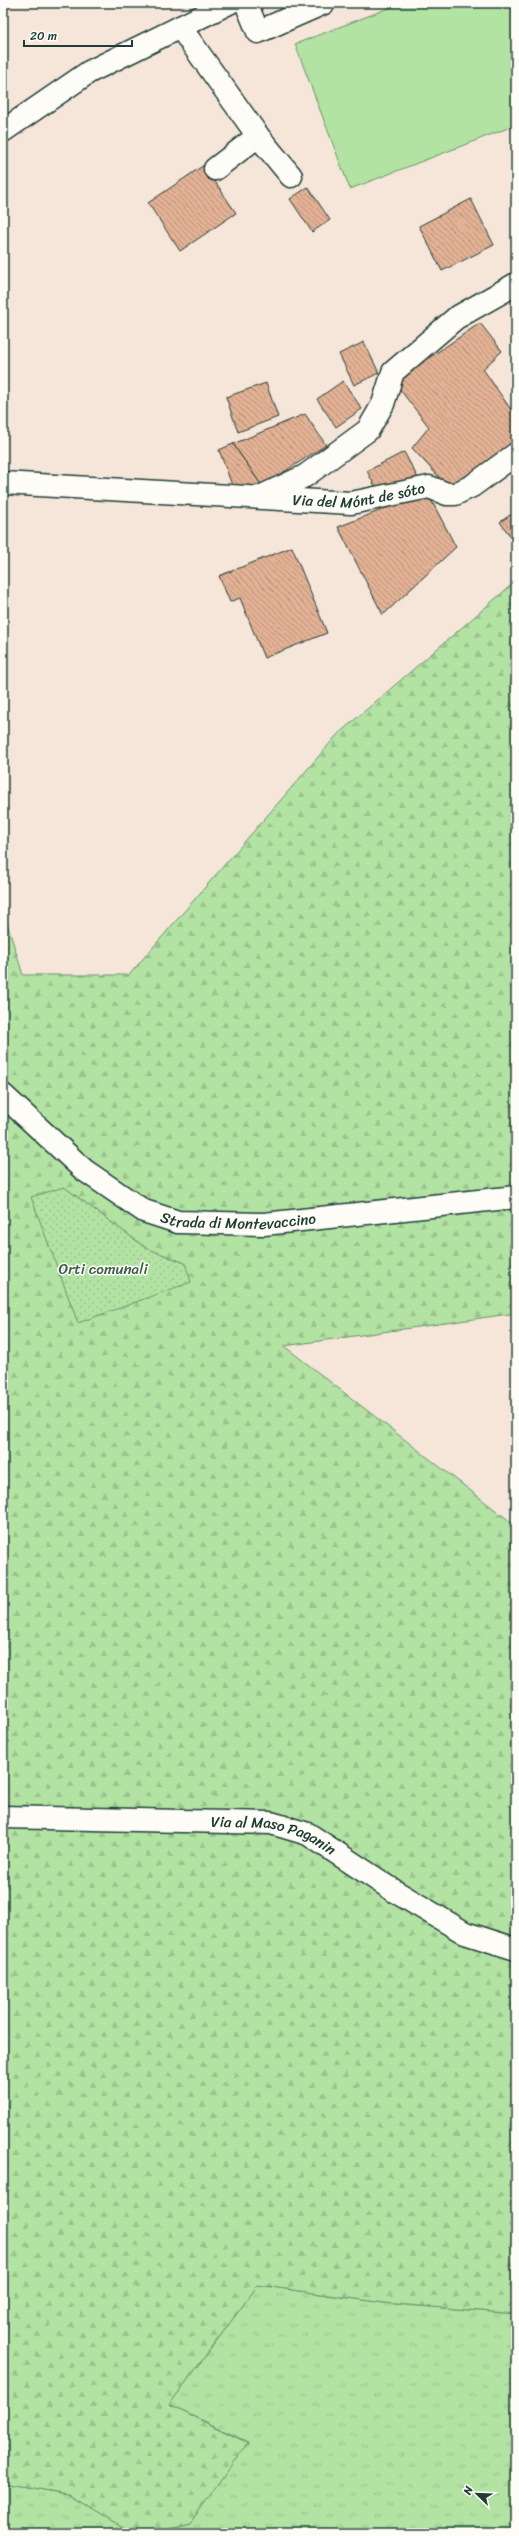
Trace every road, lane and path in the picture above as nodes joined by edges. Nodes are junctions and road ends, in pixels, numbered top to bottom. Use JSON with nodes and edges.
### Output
{"nodes":[{"id":1,"x":230,"y":3,"type":"edge"},
{"id":2,"x":246,"y":3,"type":"edge"},
{"id":3,"x":324,"y":3,"type":"edge"},
{"id":4,"x":180,"y":27,"type":"junction"},
{"id":5,"x":3,"y":131,"type":"edge"},
{"id":6,"x":258,"y":136,"type":"junction"},
{"id":7,"x":215,"y":169,"type":"dead end"},
{"id":8,"x":291,"y":176,"type":"dead end"},
{"id":9,"x":516,"y":284,"type":"edge"},
{"id":10,"x":516,"y":454,"type":"edge"},
{"id":11,"x":3,"y":483,"type":"edge"},
{"id":12,"x":259,"y":497,"type":"junction"},
{"id":13,"x":3,"y":1095,"type":"edge"},
{"id":14,"x":516,"y":1197,"type":"edge"},
{"id":15,"x":3,"y":1817,"type":"edge"},
{"id":16,"x":516,"y":1949,"type":"edge"}],
"edges":[{"from":1,"to":4,"type":"street"},
{"from":2,"to":3,"type":"street"},
{"from":4,"to":5,"type":"street"},
{"from":4,"to":6,"type":"street"},
{"from":6,"to":7,"type":"street"},
{"from":6,"to":8,"type":"street"},
{"from":9,"to":12,"type":"street","name":"Via del Mónt de sóto"},
{"from":10,"to":12,"type":"street","name":"Via del Mónt de sóto"},
{"from":11,"to":12,"type":"street","name":"Via del Mónt de sóto"},
{"from":13,"to":14,"type":"street","name":"Strada di Montevaccino"},
{"from":15,"to":16,"type":"street","name":"Via al Maso Paganin"}]}
